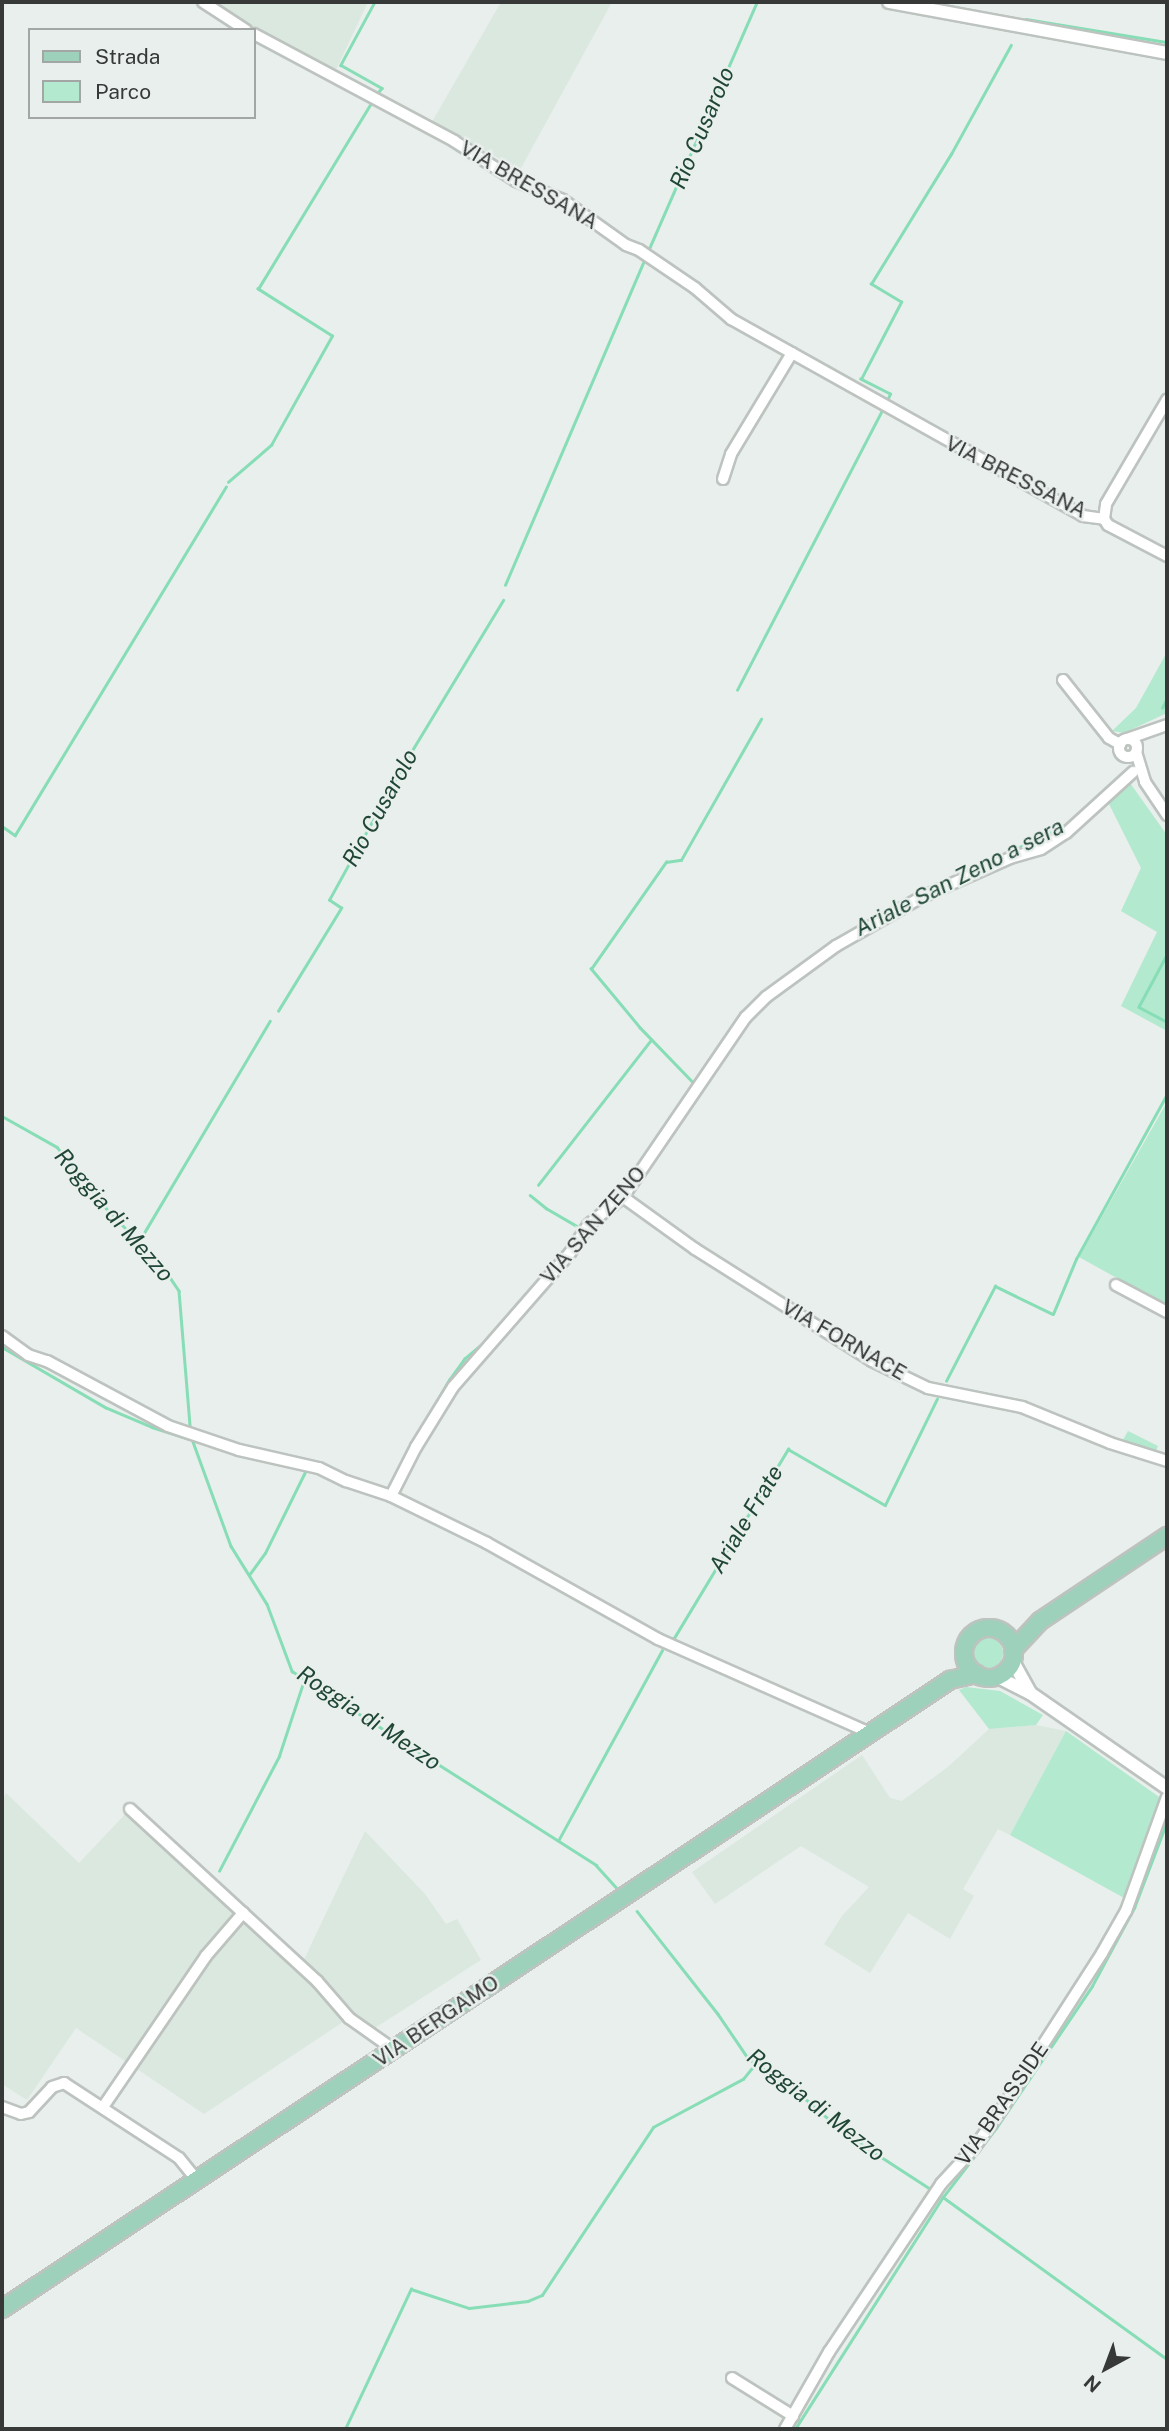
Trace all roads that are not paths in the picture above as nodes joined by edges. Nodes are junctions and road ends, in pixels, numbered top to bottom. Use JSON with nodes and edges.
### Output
{"nodes":[{"id":1,"x":204,"y":2,"type":"edge"},
{"id":2,"x":889,"y":2,"type":"edge"},
{"id":3,"x":243,"y":28,"type":"edge"},
{"id":4,"x":256,"y":35,"type":"edge"},
{"id":5,"x":1167,"y":53,"type":"edge"},
{"id":6,"x":792,"y":353,"type":"junction"},
{"id":7,"x":1167,"y":400,"type":"edge"},
{"id":8,"x":723,"y":479,"type":"dead end"},
{"id":9,"x":1104,"y":519,"type":"junction"},
{"id":10,"x":1167,"y":556,"type":"edge"},
{"id":11,"x":1063,"y":680,"type":"dead end"},
{"id":12,"x":1167,"y":724,"type":"edge"},
{"id":13,"x":1154,"y":730,"type":"junction"},
{"id":14,"x":1123,"y":741,"type":"junction"},
{"id":15,"x":1137,"y":751,"type":"junction"},
{"id":16,"x":1125,"y":758,"type":"junction"},
{"id":17,"x":1133,"y":772,"type":"junction"},
{"id":18,"x":1145,"y":782,"type":"junction"},
{"id":19,"x":1167,"y":815,"type":"edge"},
{"id":20,"x":623,"y":1197,"type":"junction"},
{"id":21,"x":1116,"y":1285,"type":"dead end"},
{"id":22,"x":1167,"y":1312,"type":"edge"},
{"id":23,"x":2,"y":1336,"type":"edge"},
{"id":24,"x":1167,"y":1461,"type":"edge"},
{"id":25,"x":391,"y":1496,"type":"junction"},
{"id":26,"x":1167,"y":1536,"type":"edge"},
{"id":27,"x":1011,"y":1649,"type":"junction"},
{"id":28,"x":964,"y":1656,"type":"junction"},
{"id":29,"x":976,"y":1674,"type":"junction"},
{"id":30,"x":996,"y":1676,"type":"junction"},
{"id":31,"x":950,"y":1680,"type":"junction"},
{"id":32,"x":1030,"y":1693,"type":"junction"},
{"id":33,"x":870,"y":1733,"type":"junction"},
{"id":34,"x":1167,"y":1788,"type":"edge"},
{"id":35,"x":1167,"y":1797,"type":"edge"},
{"id":36,"x":130,"y":1809,"type":"dead end"},
{"id":37,"x":243,"y":1913,"type":"junction"},
{"id":38,"x":393,"y":2049,"type":"junction"},
{"id":39,"x":2,"y":2107,"type":"edge"},
{"id":40,"x":103,"y":2107,"type":"junction"},
{"id":41,"x":197,"y":2180,"type":"junction"},
{"id":42,"x":2,"y":2309,"type":"edge"},
{"id":43,"x":732,"y":2378,"type":"dead end"},
{"id":44,"x":793,"y":2416,"type":"junction"},
{"id":45,"x":785,"y":2429,"type":"edge"}],
"edges":[{"from":1,"to":3,"type":"street"},
{"from":2,"to":5,"type":"street"},
{"from":4,"to":6,"type":"street","name":"VIA BRESSANA"},
{"from":6,"to":8,"type":"street"},
{"from":6,"to":9,"type":"street","name":"VIA BRESSANA"},
{"from":7,"to":9,"type":"street"},
{"from":9,"to":10,"type":"street","name":"VIA BRESSANA"},
{"from":11,"to":14,"type":"street"},
{"from":12,"to":13,"type":"street"},
{"from":13,"to":14,"type":"street"},
{"from":13,"to":15,"type":"street"},
{"from":14,"to":15,"type":"street"},
{"from":14,"to":16,"type":"street"},
{"from":15,"to":16,"type":"street"},
{"from":15,"to":18,"type":"street"},
{"from":16,"to":17,"type":"street"},
{"from":17,"to":18,"type":"street"},
{"from":17,"to":20,"type":"street","name":"VIA SAN ZENO"},
{"from":18,"to":19,"type":"street"},
{"from":20,"to":24,"type":"street","name":"VIA FORNACE"},
{"from":20,"to":25,"type":"street","name":"VIA SAN ZENO"},
{"from":21,"to":22,"type":"street"},
{"from":23,"to":25,"type":"street"},
{"from":25,"to":33,"type":"street"},
{"from":26,"to":27,"type":"main road"},
{"from":27,"to":28,"type":"main road","name":"VIA BERGAMO"},
{"from":27,"to":30,"type":"main road"},
{"from":27,"to":32,"type":"street"},
{"from":28,"to":29,"type":"main road"},
{"from":28,"to":31,"type":"main road","name":"VIA BERGAMO"},
{"from":29,"to":30,"type":"main road","name":"VIA BERGAMO"},
{"from":29,"to":31,"type":"main road","name":"VIA BERGAMO"},
{"from":30,"to":32,"type":"street"},
{"from":31,"to":33,"type":"main road","name":"VIA BERGAMO"},
{"from":32,"to":34,"type":"street"},
{"from":33,"to":38,"type":"main road","name":"VIA BERGAMO"},
{"from":35,"to":44,"type":"street","name":"VIA BRASSIDE"},
{"from":36,"to":37,"type":"street"},
{"from":37,"to":38,"type":"street"},
{"from":37,"to":40,"type":"street"},
{"from":38,"to":41,"type":"main road","name":"VIA BERGAMO"},
{"from":39,"to":40,"type":"street"},
{"from":40,"to":41,"type":"street"},
{"from":41,"to":42,"type":"main road","name":"VIA BERGAMO"},
{"from":43,"to":44,"type":"street"},
{"from":44,"to":45,"type":"street","name":"VIA BRASSIDE"}]}
